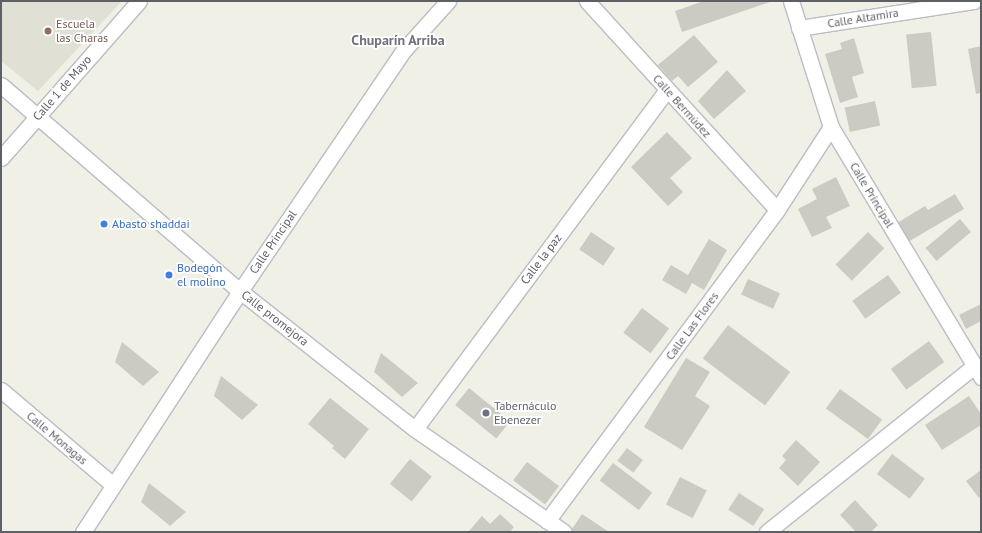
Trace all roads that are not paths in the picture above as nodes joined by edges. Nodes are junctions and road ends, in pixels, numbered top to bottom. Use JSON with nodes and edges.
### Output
{"nodes":[{"id":1,"x":139,"y":1,"type":"edge"},
{"id":2,"x":448,"y":1,"type":"edge"},
{"id":3,"x":587,"y":1,"type":"edge"},
{"id":4,"x":790,"y":1,"type":"edge"},
{"id":5,"x":974,"y":1,"type":"edge"},
{"id":6,"x":799,"y":28,"type":"junction"},
{"id":7,"x":1,"y":85,"type":"edge"},
{"id":8,"x":667,"y":90,"type":"junction"},
{"id":9,"x":37,"y":116,"type":"junction"},
{"id":10,"x":831,"y":127,"type":"junction"},
{"id":11,"x":1,"y":158,"type":"edge"},
{"id":12,"x":777,"y":210,"type":"junction"},
{"id":13,"x":240,"y":291,"type":"junction"},
{"id":14,"x":978,"y":372,"type":"edge"},
{"id":15,"x":1,"y":390,"type":"edge"},
{"id":16,"x":415,"y":429,"type":"junction"},
{"id":17,"x":113,"y":485,"type":"junction"},
{"id":18,"x":548,"y":521,"type":"junction"},
{"id":19,"x":83,"y":532,"type":"edge"},
{"id":20,"x":564,"y":532,"type":"edge"},
{"id":21,"x":767,"y":532,"type":"edge"}],
"edges":[{"from":1,"to":9,"type":"street","name":"Calle 1 de Mayo"},
{"from":2,"to":13,"type":"street","name":"Calle Principal"},
{"from":3,"to":8,"type":"street","name":"Calle Bermúdez"},
{"from":4,"to":6,"type":"street","name":"Calle Principal"},
{"from":5,"to":6,"type":"street","name":"Calle Altamira"},
{"from":6,"to":10,"type":"street","name":"Calle Principal"},
{"from":7,"to":9,"type":"street","name":"Calle promejora"},
{"from":8,"to":12,"type":"street","name":"Calle Bermúdez"},
{"from":8,"to":16,"type":"street","name":"Calle la paz"},
{"from":9,"to":11,"type":"street","name":"Calle 1 de Mayo"},
{"from":9,"to":13,"type":"street","name":"Calle promejora"},
{"from":10,"to":12,"type":"street","name":"Calle Las Flores"},
{"from":10,"to":14,"type":"street","name":"Calle Principal"},
{"from":12,"to":18,"type":"street","name":"Calle Las Flores"},
{"from":13,"to":16,"type":"street","name":"Calle promejora"},
{"from":13,"to":17,"type":"street","name":"Calle Principal"},
{"from":14,"to":21,"type":"street"},
{"from":15,"to":17,"type":"street","name":"Calle Monagas"},
{"from":16,"to":18,"type":"street","name":"Calle promejora"},
{"from":17,"to":19,"type":"street","name":"Calle Principal"},
{"from":18,"to":20,"type":"street","name":"Calle promejora"}]}
